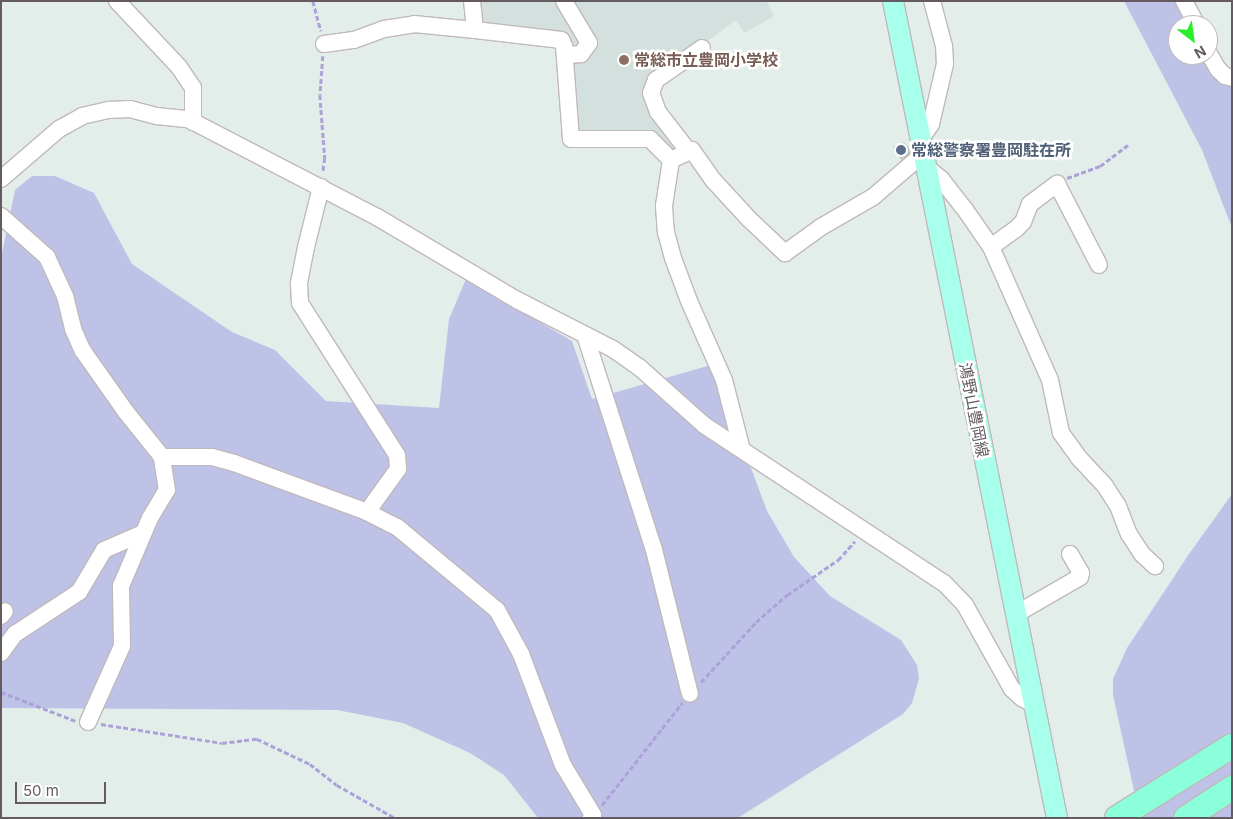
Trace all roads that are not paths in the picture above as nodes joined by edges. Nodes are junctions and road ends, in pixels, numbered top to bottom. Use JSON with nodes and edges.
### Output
{"nodes":[{"id":1,"x":117,"y":1,"type":"edge"},
{"id":2,"x":472,"y":1,"type":"edge"},
{"id":3,"x":564,"y":1,"type":"edge"},
{"id":4,"x":892,"y":1,"type":"edge"},
{"id":5,"x":932,"y":1,"type":"edge"},
{"id":6,"x":1184,"y":1,"type":"edge"},
{"id":7,"x":1192,"y":15,"type":"edge"},
{"id":8,"x":475,"y":30,"type":"junction"},
{"id":9,"x":324,"y":44,"type":"road end"},
{"id":10,"x":702,"y":48,"type":"dead end"},
{"id":11,"x":565,"y":55,"type":"junction"},
{"id":12,"x":1216,"y":65,"type":"edge"},
{"id":13,"x":1232,"y":78,"type":"edge"},
{"id":14,"x":194,"y":122,"type":"junction"},
{"id":15,"x":689,"y":152,"type":"junction"},
{"id":16,"x":923,"y":153,"type":"junction"},
{"id":17,"x":671,"y":160,"type":"junction"},
{"id":18,"x":1,"y":179,"type":"edge"},
{"id":19,"x":321,"y":187,"type":"junction"},
{"id":20,"x":1,"y":216,"type":"edge"},
{"id":21,"x":991,"y":247,"type":"junction"},
{"id":22,"x":1099,"y":265,"type":"dead end"},
{"id":23,"x":585,"y":335,"type":"junction"},
{"id":24,"x":742,"y":450,"type":"junction"},
{"id":25,"x":162,"y":458,"type":"junction"},
{"id":26,"x":367,"y":512,"type":"junction"},
{"id":27,"x":144,"y":533,"type":"junction"},
{"id":28,"x":1070,"y":554,"type":"dead end"},
{"id":29,"x":1155,"y":566,"type":"dead end"},
{"id":30,"x":1016,"y":614,"type":"junction"},
{"id":31,"x":1,"y":653,"type":"edge"},
{"id":32,"x":690,"y":694,"type":"road end"},
{"id":33,"x":1034,"y":704,"type":"junction"},
{"id":34,"x":88,"y":722,"type":"road end"},
{"id":35,"x":1232,"y":746,"type":"edge"},
{"id":36,"x":1232,"y":761,"type":"edge"},
{"id":37,"x":1232,"y":788,"type":"edge"},
{"id":38,"x":1232,"y":804,"type":"edge"},
{"id":39,"x":592,"y":817,"type":"edge"},
{"id":40,"x":1057,"y":818,"type":"edge"},
{"id":41,"x":1117,"y":818,"type":"edge"},
{"id":42,"x":1145,"y":818,"type":"edge"},
{"id":43,"x":1186,"y":818,"type":"edge"},
{"id":44,"x":1211,"y":818,"type":"edge"}],
"edges":[{"from":1,"to":14,"type":"street"},
{"from":2,"to":8,"type":"street"},
{"from":3,"to":11,"type":"street"},
{"from":4,"to":16,"type":"main road","name":"鴻野山豊岡線"},
{"from":5,"to":16,"type":"street"},
{"from":6,"to":7,"type":"street"},
{"from":8,"to":9,"type":"street"},
{"from":8,"to":11,"type":"street"},
{"from":10,"to":15,"type":"street"},
{"from":11,"to":17,"type":"street"},
{"from":12,"to":13,"type":"street"},
{"from":14,"to":18,"type":"street"},
{"from":14,"to":19,"type":"street"},
{"from":15,"to":16,"type":"street"},
{"from":15,"to":17,"type":"street"},
{"from":16,"to":21,"type":"street"},
{"from":16,"to":30,"type":"main road","name":"鴻野山豊岡線"},
{"from":17,"to":24,"type":"street"},
{"from":19,"to":23,"type":"street"},
{"from":19,"to":26,"type":"street"},
{"from":20,"to":25,"type":"street"},
{"from":21,"to":22,"type":"street"},
{"from":21,"to":29,"type":"street"},
{"from":23,"to":24,"type":"street"},
{"from":23,"to":32,"type":"street"},
{"from":24,"to":33,"type":"street"},
{"from":25,"to":26,"type":"street"},
{"from":25,"to":27,"type":"street"},
{"from":26,"to":39,"type":"street"},
{"from":27,"to":31,"type":"street"},
{"from":27,"to":34,"type":"street"},
{"from":28,"to":30,"type":"street"},
{"from":30,"to":33,"type":"main road","name":"鴻野山豊岡線"},
{"from":33,"to":40,"type":"main road","name":"鴻野山豊岡線"},
{"from":35,"to":41,"type":"highway"},
{"from":36,"to":42,"type":"highway"},
{"from":37,"to":43,"type":"highway"},
{"from":38,"to":44,"type":"highway"}]}
